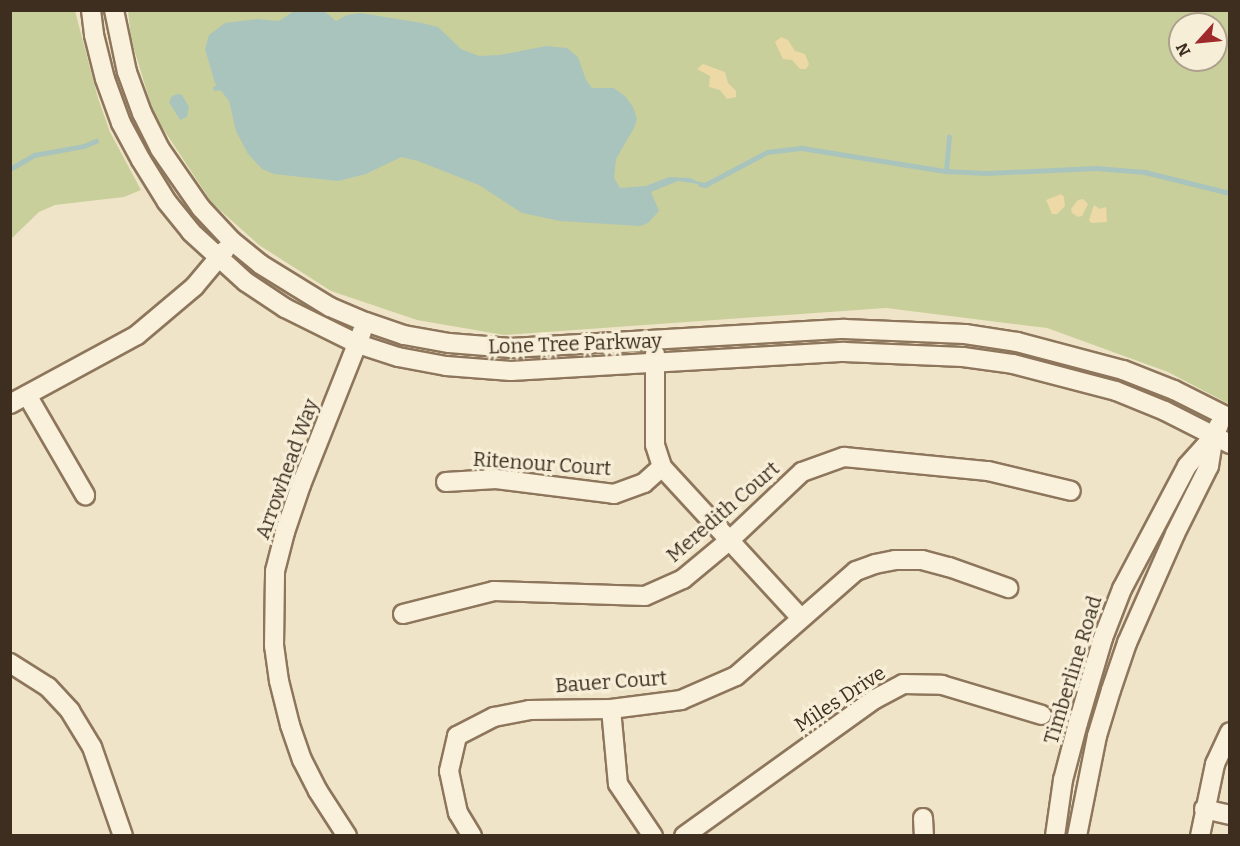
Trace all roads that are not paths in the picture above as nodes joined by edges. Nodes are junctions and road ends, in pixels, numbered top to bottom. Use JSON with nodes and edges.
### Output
{"nodes":[{"id":1,"x":91,"y":10,"type":"edge"},
{"id":2,"x":114,"y":10,"type":"edge"},
{"id":3,"x":232,"y":242,"type":"junction"},
{"id":4,"x":218,"y":258,"type":"junction"},
{"id":5,"x":366,"y":322,"type":"junction"},
{"id":6,"x":655,"y":342,"type":"junction"},
{"id":7,"x":358,"y":344,"type":"junction"},
{"id":8,"x":656,"y":364,"type":"junction"},
{"id":9,"x":27,"y":395,"type":"junction"},
{"id":10,"x":10,"y":404,"type":"edge"},
{"id":11,"x":1226,"y":417,"type":"edge"},
{"id":12,"x":1222,"y":440,"type":"edge"},
{"id":13,"x":662,"y":466,"type":"junction"},
{"id":14,"x":446,"y":482,"type":"dead end"},
{"id":15,"x":1071,"y":491,"type":"dead end"},
{"id":16,"x":85,"y":495,"type":"dead end"},
{"id":17,"x":730,"y":540,"type":"junction"},
{"id":18,"x":1008,"y":588,"type":"dead end"},
{"id":19,"x":403,"y":614,"type":"dead end"},
{"id":20,"x":801,"y":618,"type":"junction"},
{"id":21,"x":10,"y":663,"type":"edge"},
{"id":22,"x":610,"y":709,"type":"junction"},
{"id":23,"x":1042,"y":715,"type":"dead end"},
{"id":24,"x":1230,"y":732,"type":"edge"},
{"id":25,"x":1204,"y":809,"type":"junction"},
{"id":26,"x":1230,"y":815,"type":"edge"},
{"id":27,"x":123,"y":836,"type":"edge"},
{"id":28,"x":347,"y":836,"type":"edge"},
{"id":29,"x":472,"y":836,"type":"edge"},
{"id":30,"x":652,"y":836,"type":"edge"},
{"id":31,"x":684,"y":836,"type":"edge"},
{"id":32,"x":1055,"y":836,"type":"edge"},
{"id":33,"x":1077,"y":836,"type":"edge"},
{"id":34,"x":1200,"y":836,"type":"edge"}],
"edges":[{"from":1,"to":4,"type":"street","name":"Lone Tree Parkway"},
{"from":2,"to":3,"type":"street","name":"Lone Tree Parkway"},
{"from":3,"to":4,"type":"street"},
{"from":3,"to":5,"type":"street","name":"Lone Tree Parkway"},
{"from":4,"to":7,"type":"street","name":"Lone Tree Parkway"},
{"from":4,"to":9,"type":"street"},
{"from":5,"to":6,"type":"street","name":"Lone Tree Parkway"},
{"from":5,"to":7,"type":"street","name":"Arrowhead Way"},
{"from":6,"to":8,"type":"street"},
{"from":6,"to":11,"type":"street","name":"Lone Tree Parkway"},
{"from":7,"to":8,"type":"street","name":"Lone Tree Parkway"},
{"from":7,"to":28,"type":"street","name":"Arrowhead Way"},
{"from":8,"to":12,"type":"street","name":"Lone Tree Parkway"},
{"from":8,"to":13,"type":"street"},
{"from":9,"to":10,"type":"street"},
{"from":9,"to":16,"type":"street"},
{"from":11,"to":12,"type":"street","name":"Timberline Road"},
{"from":12,"to":32,"type":"street","name":"Timberline Road"},
{"from":12,"to":33,"type":"street","name":"Timberline Road"},
{"from":13,"to":14,"type":"street","name":"Ritenour Court"},
{"from":13,"to":17,"type":"street"},
{"from":15,"to":17,"type":"street","name":"Meredith Court"},
{"from":17,"to":19,"type":"street","name":"Meredith Court"},
{"from":17,"to":20,"type":"street"},
{"from":18,"to":20,"type":"street","name":"Bauer Court"},
{"from":20,"to":22,"type":"street","name":"Bauer Court"},
{"from":21,"to":27,"type":"street"},
{"from":22,"to":29,"type":"street","name":"Bauer Court"},
{"from":22,"to":30,"type":"street"},
{"from":23,"to":31,"type":"street","name":"Miles Drive"},
{"from":24,"to":25,"type":"street"},
{"from":25,"to":26,"type":"street"},
{"from":25,"to":34,"type":"street"}]}
